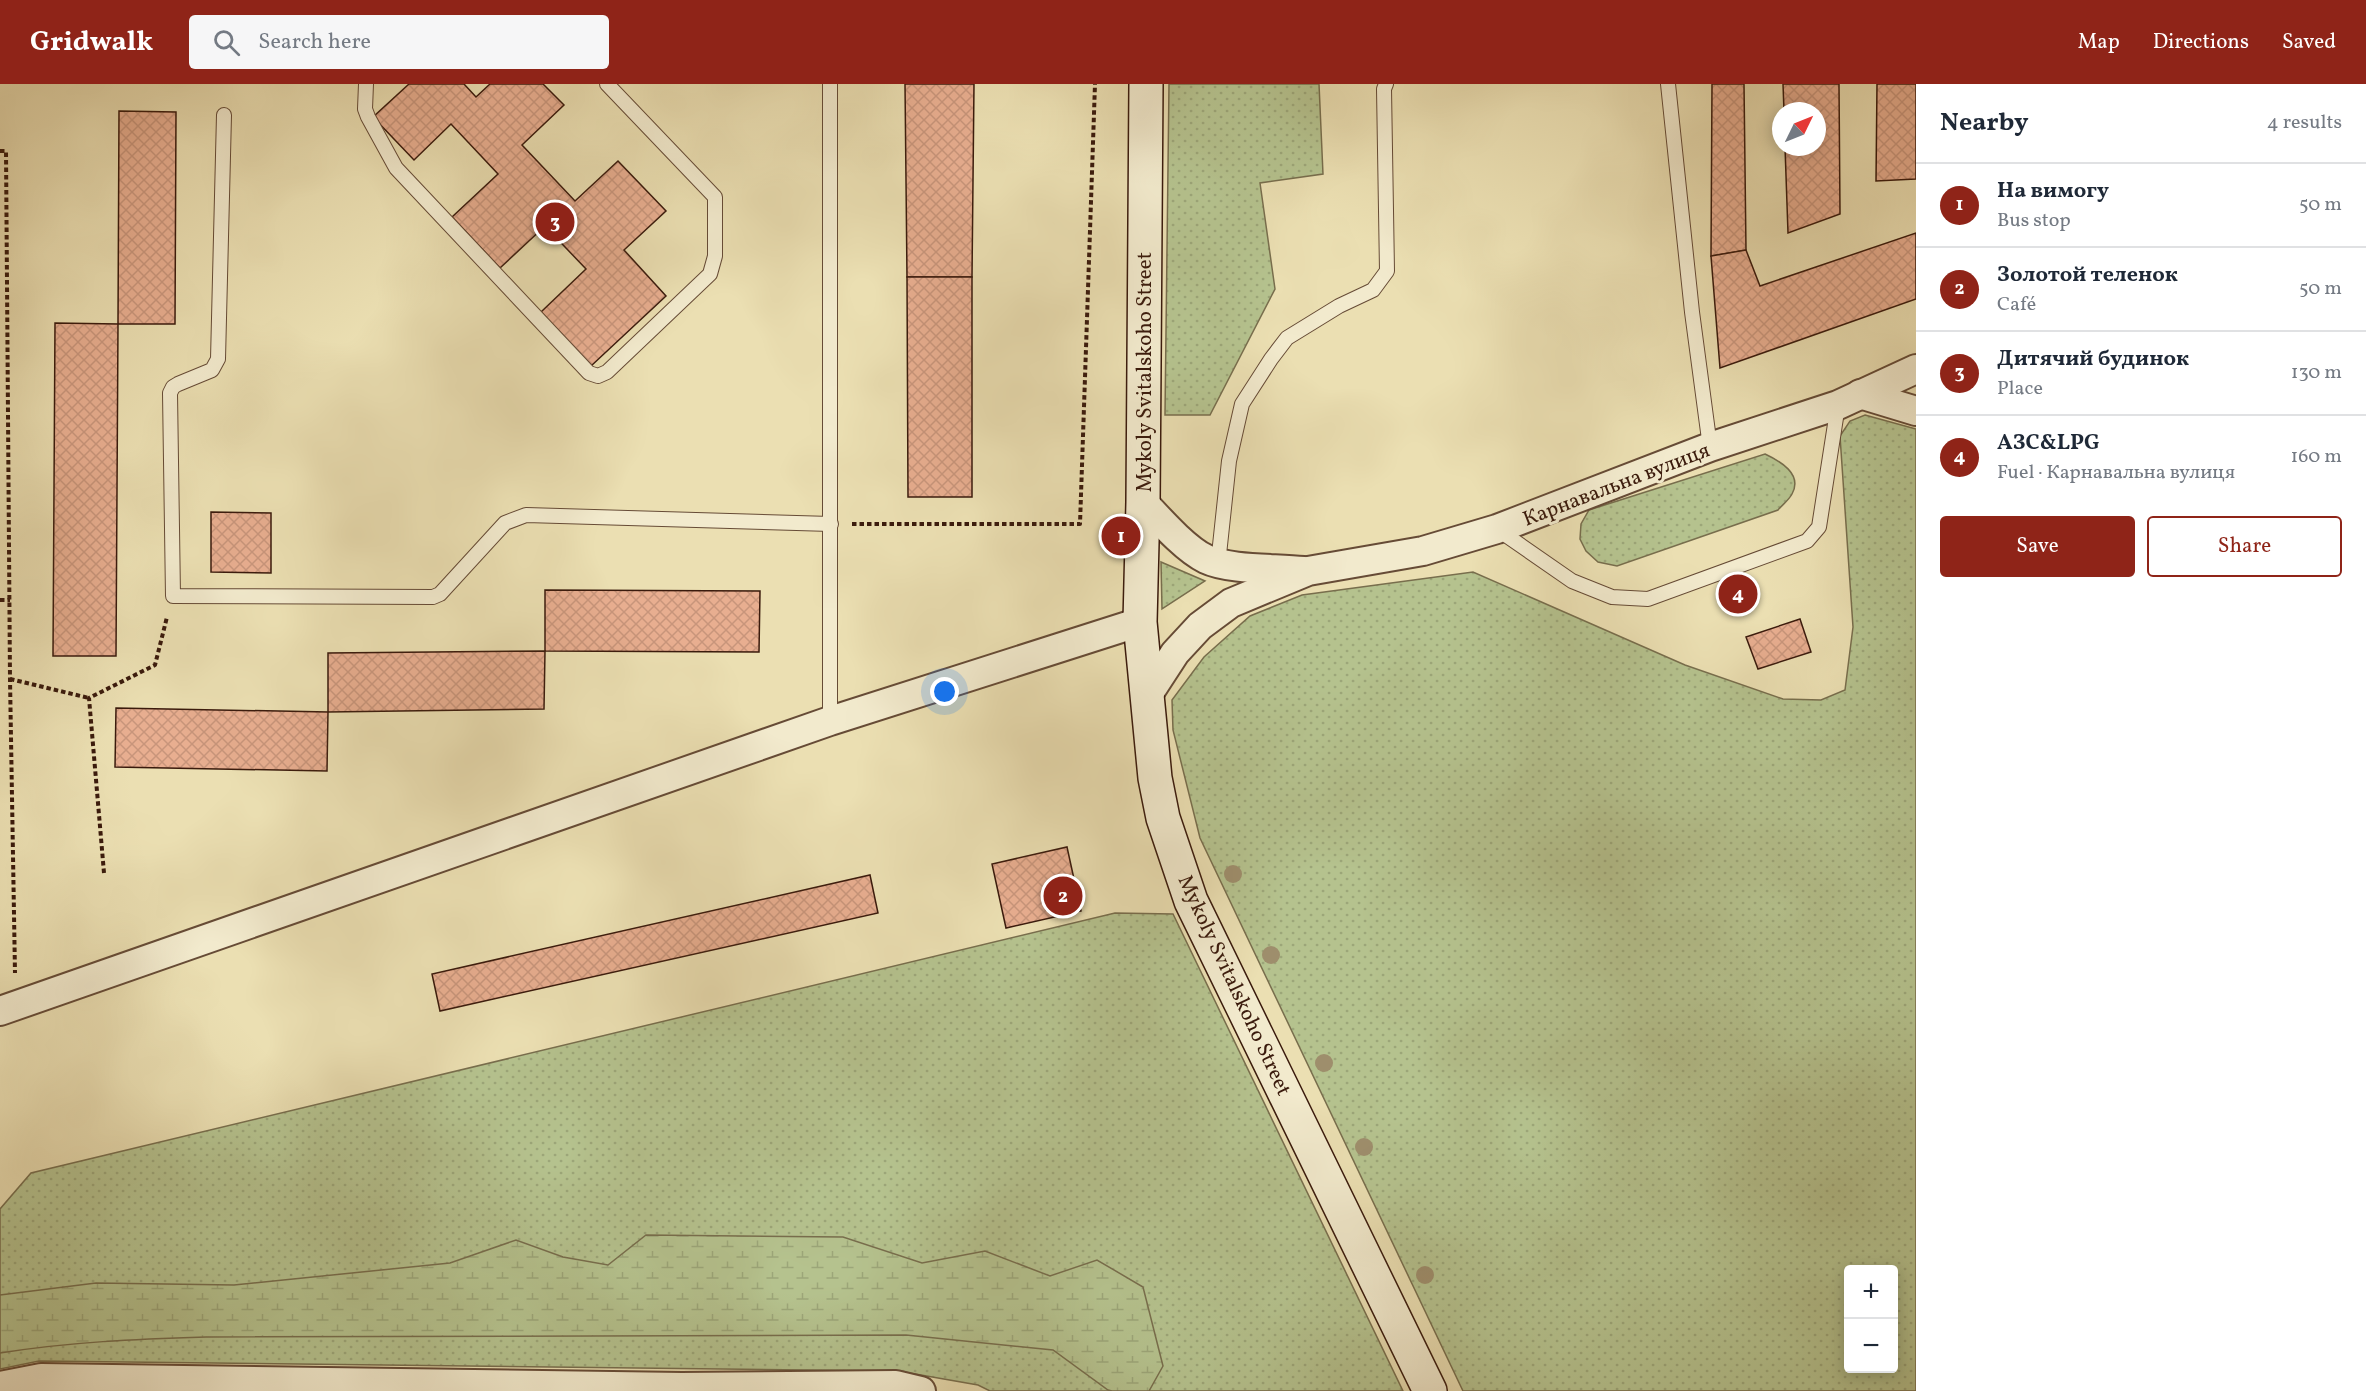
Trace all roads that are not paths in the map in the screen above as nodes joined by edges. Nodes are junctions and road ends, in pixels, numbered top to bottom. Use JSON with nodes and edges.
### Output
{"nodes":[{"id":1,"x":366,"y":84,"type":"edge"},
{"id":2,"x":607,"y":84,"type":"edge"},
{"id":3,"x":830,"y":84,"type":"edge"},
{"id":4,"x":1146,"y":84,"type":"edge"},
{"id":5,"x":1386,"y":84,"type":"edge"},
{"id":6,"x":1668,"y":84,"type":"edge"},
{"id":7,"x":224,"y":115,"type":"dead end"},
{"id":8,"x":1916,"y":369,"type":"edge"},
{"id":9,"x":1849,"y":399,"type":"junction"},
{"id":10,"x":1916,"y":411,"type":"edge"},
{"id":11,"x":1710,"y":447,"type":"junction"},
{"id":12,"x":1143,"y":502,"type":"junction"},
{"id":13,"x":831,"y":524,"type":"junction"},
{"id":14,"x":1497,"y":529,"type":"junction"},
{"id":15,"x":1218,"y":564,"type":"junction"},
{"id":16,"x":1308,"y":571,"type":"junction"},
{"id":17,"x":1140,"y":622,"type":"junction"},
{"id":18,"x":1147,"y":696,"type":"junction"},
{"id":19,"x":830,"y":721,"type":"junction"},
{"id":20,"x":8,"y":1009,"type":"edge"},
{"id":21,"x":0,"y":1386,"type":"edge"},
{"id":22,"x":682,"y":1389,"type":"edge"},
{"id":23,"x":921,"y":1391,"type":"edge"},
{"id":24,"x":1430,"y":1391,"type":"edge"}],
"edges":[{"from":1,"to":2,"type":"lane"},
{"from":3,"to":13,"type":"lane"},
{"from":4,"to":12,"type":"main road","name":"Mykoly Svitalskoho Street"},
{"from":5,"to":15,"type":"lane"},
{"from":6,"to":11,"type":"lane"},
{"from":7,"to":13,"type":"lane"},
{"from":8,"to":9,"type":"street","name":"Карнавальна вулиця"},
{"from":9,"to":10,"type":"street"},
{"from":9,"to":11,"type":"street","name":"Карнавальна вулиця"},
{"from":9,"to":14,"type":"lane"},
{"from":11,"to":14,"type":"street","name":"Карнавальна вулиця"},
{"from":12,"to":15,"type":"street"},
{"from":12,"to":17,"type":"main road","name":"Mykoly Svitalskoho Street"},
{"from":13,"to":19,"type":"lane"},
{"from":14,"to":16,"type":"street","name":"Карнавальна вулиця"},
{"from":15,"to":16,"type":"street"},
{"from":16,"to":18,"type":"street"},
{"from":17,"to":18,"type":"main road","name":"Mykoly Svitalskoho Street"},
{"from":17,"to":19,"type":"street"},
{"from":18,"to":24,"type":"main road","name":"Mykoly Svitalskoho Street"},
{"from":19,"to":20,"type":"street"},
{"from":21,"to":22,"type":"street"},
{"from":22,"to":23,"type":"street"}]}
